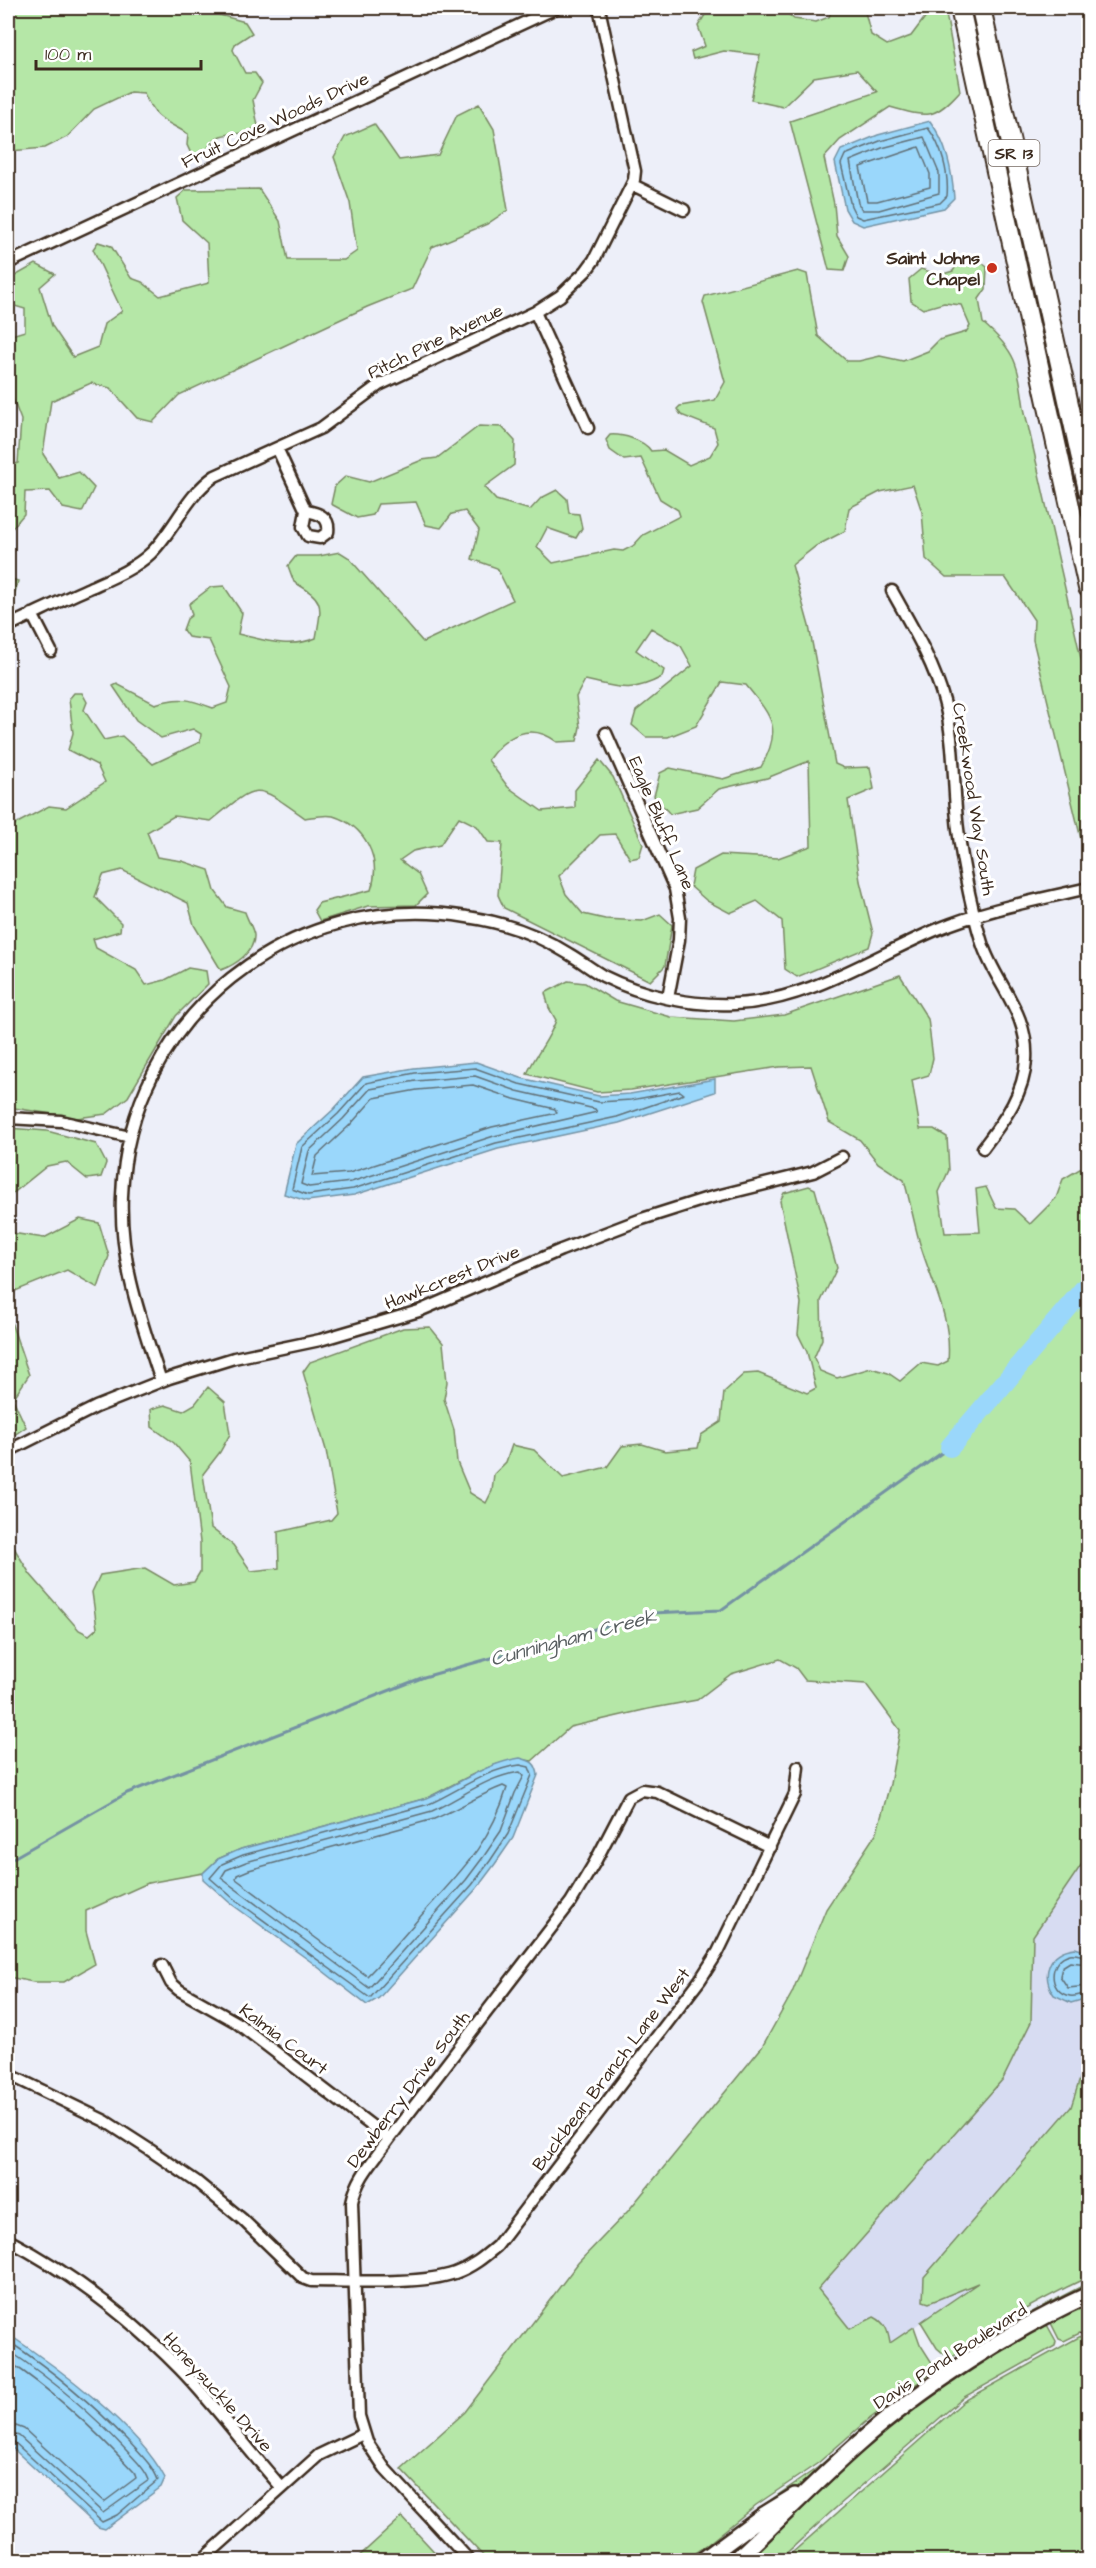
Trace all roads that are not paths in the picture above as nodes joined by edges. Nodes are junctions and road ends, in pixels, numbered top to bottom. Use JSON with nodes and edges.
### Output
{"nodes":[{"id":1,"x":556,"y":8,"type":"edge"},
{"id":2,"x":600,"y":8,"type":"edge"},
{"id":3,"x":960,"y":8,"type":"edge"},
{"id":4,"x":981,"y":8,"type":"edge"},
{"id":5,"x":633,"y":184,"type":"junction"},
{"id":6,"x":684,"y":210,"type":"dead end"},
{"id":7,"x":8,"y":262,"type":"edge"},
{"id":8,"x":1046,"y":299,"type":"junction"},
{"id":9,"x":1026,"y":302,"type":"junction"},
{"id":10,"x":535,"y":312,"type":"junction"},
{"id":11,"x":588,"y":428,"type":"dead end"},
{"id":12,"x":277,"y":448,"type":"junction"},
{"id":13,"x":1089,"y":490,"type":"edge"},
{"id":14,"x":306,"y":511,"type":"dead end"},
{"id":15,"x":1089,"y":588,"type":"edge"},
{"id":16,"x":892,"y":591,"type":"dead end"},
{"id":17,"x":32,"y":614,"type":"junction"},
{"id":18,"x":8,"y":626,"type":"edge"},
{"id":19,"x":51,"y":651,"type":"dead end"},
{"id":20,"x":606,"y":733,"type":"dead end"},
{"id":21,"x":1089,"y":888,"type":"edge"},
{"id":22,"x":976,"y":915,"type":"junction"},
{"id":23,"x":668,"y":998,"type":"junction"},
{"id":24,"x":8,"y":1118,"type":"edge"},
{"id":25,"x":130,"y":1137,"type":"junction"},
{"id":26,"x":983,"y":1148,"type":"dead end"},
{"id":27,"x":842,"y":1157,"type":"dead end"},
{"id":28,"x":161,"y":1381,"type":"junction"},
{"id":29,"x":8,"y":1451,"type":"edge"},
{"id":30,"x":798,"y":1767,"type":"dead end"},
{"id":31,"x":770,"y":1847,"type":"junction"},
{"id":32,"x":162,"y":1965,"type":"dead end"},
{"id":33,"x":8,"y":2074,"type":"edge"},
{"id":34,"x":389,"y":2139,"type":"junction"},
{"id":35,"x":8,"y":2240,"type":"edge"},
{"id":36,"x":354,"y":2281,"type":"junction"},
{"id":37,"x":1089,"y":2295,"type":"edge"},
{"id":38,"x":363,"y":2434,"type":"junction"},
{"id":39,"x":813,"y":2485,"type":"junction"},
{"id":40,"x":282,"y":2488,"type":"junction"},
{"id":41,"x":8,"y":2556,"type":"edge"},
{"id":42,"x":12,"y":2560,"type":"edge"},
{"id":43,"x":202,"y":2560,"type":"edge"},
{"id":44,"x":469,"y":2560,"type":"edge"},
{"id":45,"x":703,"y":2560,"type":"edge"},
{"id":46,"x":736,"y":2560,"type":"edge"}],
"edges":[{"from":1,"to":7,"type":"street","name":"Fruit Cove Woods Drive"},
{"from":2,"to":5,"type":"street","name":"Pitch Pine Avenue"},
{"from":3,"to":9,"type":"main road","number":"SR 13"},
{"from":4,"to":8,"type":"main road","number":"SR 13"},
{"from":5,"to":6,"type":"street"},
{"from":5,"to":10,"type":"street","name":"Pitch Pine Avenue"},
{"from":8,"to":9,"type":"main road"},
{"from":8,"to":13,"type":"main road","number":"SR 13"},
{"from":9,"to":15,"type":"main road","number":"SR 13"},
{"from":10,"to":11,"type":"street"},
{"from":10,"to":12,"type":"street","name":"Pitch Pine Avenue"},
{"from":12,"to":14,"type":"street"},
{"from":12,"to":17,"type":"street","name":"Pitch Pine Avenue"},
{"from":16,"to":22,"type":"street","name":"Creekwood Way South"},
{"from":17,"to":18,"type":"street","name":"Pitch Pine Avenue"},
{"from":17,"to":19,"type":"street"},
{"from":20,"to":23,"type":"street","name":"Eagle Bluff Lane"},
{"from":21,"to":22,"type":"street"},
{"from":22,"to":23,"type":"street"},
{"from":22,"to":26,"type":"street","name":"Creekwood Way South"},
{"from":23,"to":25,"type":"street"},
{"from":24,"to":25,"type":"street"},
{"from":25,"to":28,"type":"street"},
{"from":27,"to":28,"type":"street","name":"Hawkcrest Drive"},
{"from":28,"to":29,"type":"street","name":"Hawkcrest Drive"},
{"from":30,"to":31,"type":"street","name":"Buckbean Branch Lane West"},
{"from":31,"to":34,"type":"street","name":"Dewberry Drive South"},
{"from":31,"to":36,"type":"street","name":"Buckbean Branch Lane West"},
{"from":32,"to":34,"type":"street","name":"Kalmia Court"},
{"from":33,"to":36,"type":"street","name":"Buckbean Branch Lane West"},
{"from":34,"to":36,"type":"street","name":"Dewberry Drive South"},
{"from":35,"to":40,"type":"street","name":"Honeysuckle Drive"},
{"from":36,"to":38,"type":"street","name":"Dewberry Drive South"},
{"from":37,"to":39,"type":"street","name":"Davis Pond Boulevard"},
{"from":38,"to":40,"type":"street"},
{"from":38,"to":44,"type":"street","name":"Dewberry Drive South"},
{"from":39,"to":45,"type":"street","name":"Davis Pond Boulevard"},
{"from":39,"to":46,"type":"street","name":"Davis Pond Boulevard"},
{"from":40,"to":43,"type":"street"},
{"from":41,"to":42,"type":"street"}]}
